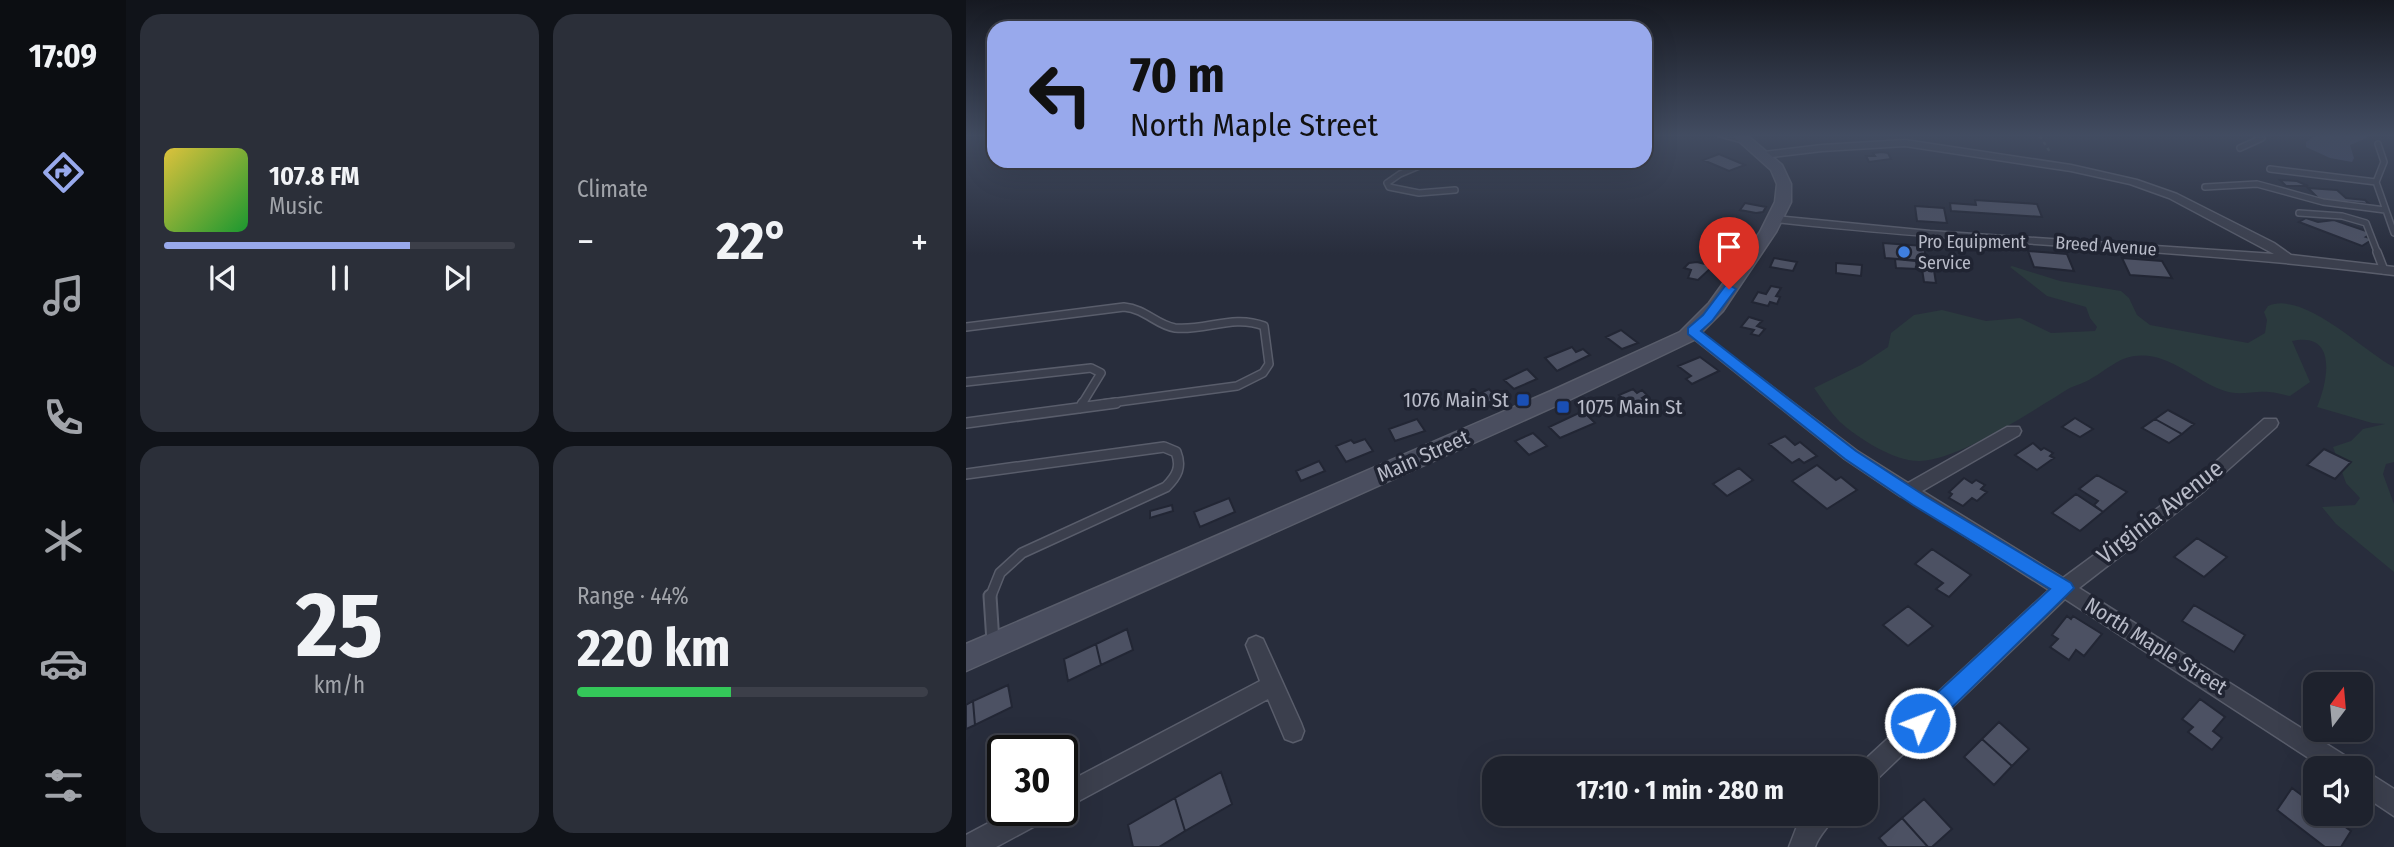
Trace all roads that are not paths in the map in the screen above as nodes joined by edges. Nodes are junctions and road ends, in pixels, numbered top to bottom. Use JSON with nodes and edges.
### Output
{"nodes":[{"id":1,"x":1398,"y":176,"type":"edge"},
{"id":2,"x":1780,"y":176,"type":"edge"},
{"id":3,"x":2107,"y":176,"type":"edge"},
{"id":4,"x":2319,"y":176,"type":"edge"},
{"id":5,"x":2379,"y":176,"type":"edge"},
{"id":6,"x":2376,"y":183,"type":"junction"},
{"id":7,"x":2205,"y":187,"type":"dead end"},
{"id":8,"x":1455,"y":190,"type":"dead end"},
{"id":9,"x":2385,"y":210,"type":"junction"},
{"id":10,"x":2299,"y":213,"type":"dead end"},
{"id":11,"x":1776,"y":219,"type":"junction"},
{"id":12,"x":2394,"y":233,"type":"edge"},
{"id":13,"x":2289,"y":260,"type":"junction"},
{"id":14,"x":2389,"y":270,"type":"edge"},
{"id":15,"x":966,"y":327,"type":"edge"},
{"id":16,"x":1693,"y":331,"type":"junction"},
{"id":17,"x":966,"y":383,"type":"edge"},
{"id":18,"x":1080,"y":408,"type":"junction"},
{"id":19,"x":966,"y":423,"type":"edge"},
{"id":20,"x":2270,"y":423,"type":"dead end"},
{"id":21,"x":2013,"y":431,"type":"dead end"},
{"id":22,"x":966,"y":474,"type":"edge"},
{"id":23,"x":1906,"y":492,"type":"junction"},
{"id":24,"x":2064,"y":588,"type":"junction"},
{"id":25,"x":1256,"y":645,"type":"dead end"},
{"id":26,"x":993,"y":646,"type":"junction"},
{"id":27,"x":966,"y":658,"type":"edge"},
{"id":28,"x":1273,"y":685,"type":"junction"},
{"id":29,"x":1293,"y":731,"type":"dead end"},
{"id":30,"x":2325,"y":756,"type":"edge"},
{"id":31,"x":1878,"y":763,"type":"edge"},
{"id":32,"x":1078,"y":789,"type":"edge"},
{"id":33,"x":2373,"y":789,"type":"edge"},
{"id":34,"x":2394,"y":804,"type":"edge"},
{"id":35,"x":1009,"y":826,"type":"edge"},
{"id":36,"x":1812,"y":826,"type":"edge"},
{"id":37,"x":970,"y":847,"type":"edge"},
{"id":38,"x":1802,"y":847,"type":"edge"}],
"edges":[{"from":1,"to":8,"type":"lane"},
{"from":2,"to":11,"type":"main road","name":"Main Street"},
{"from":3,"to":13,"type":"street"},
{"from":4,"to":6,"type":"lane"},
{"from":5,"to":6,"type":"lane"},
{"from":6,"to":9,"type":"lane"},
{"from":7,"to":9,"type":"lane"},
{"from":9,"to":12,"type":"lane"},
{"from":10,"to":14,"type":"lane"},
{"from":11,"to":13,"type":"street","name":"Breed Avenue"},
{"from":11,"to":16,"type":"main road","name":"Main Street"},
{"from":13,"to":14,"type":"street","name":"Breed Avenue"},
{"from":15,"to":18,"type":"lane"},
{"from":16,"to":23,"type":"street","name":"North Maple Street"},
{"from":16,"to":26,"type":"main road","name":"Main Street"},
{"from":17,"to":18,"type":"lane"},
{"from":18,"to":19,"type":"lane"},
{"from":20,"to":24,"type":"street","name":"Virginia Avenue"},
{"from":21,"to":23,"type":"street"},
{"from":22,"to":26,"type":"lane"},
{"from":23,"to":24,"type":"street","name":"North Maple Street"},
{"from":24,"to":30,"type":"street","name":"North Maple Street"},
{"from":24,"to":31,"type":"street","name":"Virginia Avenue"},
{"from":25,"to":28,"type":"street"},
{"from":26,"to":27,"type":"main road","name":"Main Street"},
{"from":28,"to":29,"type":"street"},
{"from":28,"to":32,"type":"street"},
{"from":33,"to":34,"type":"street"},
{"from":35,"to":37,"type":"street"},
{"from":36,"to":38,"type":"street"}]}
